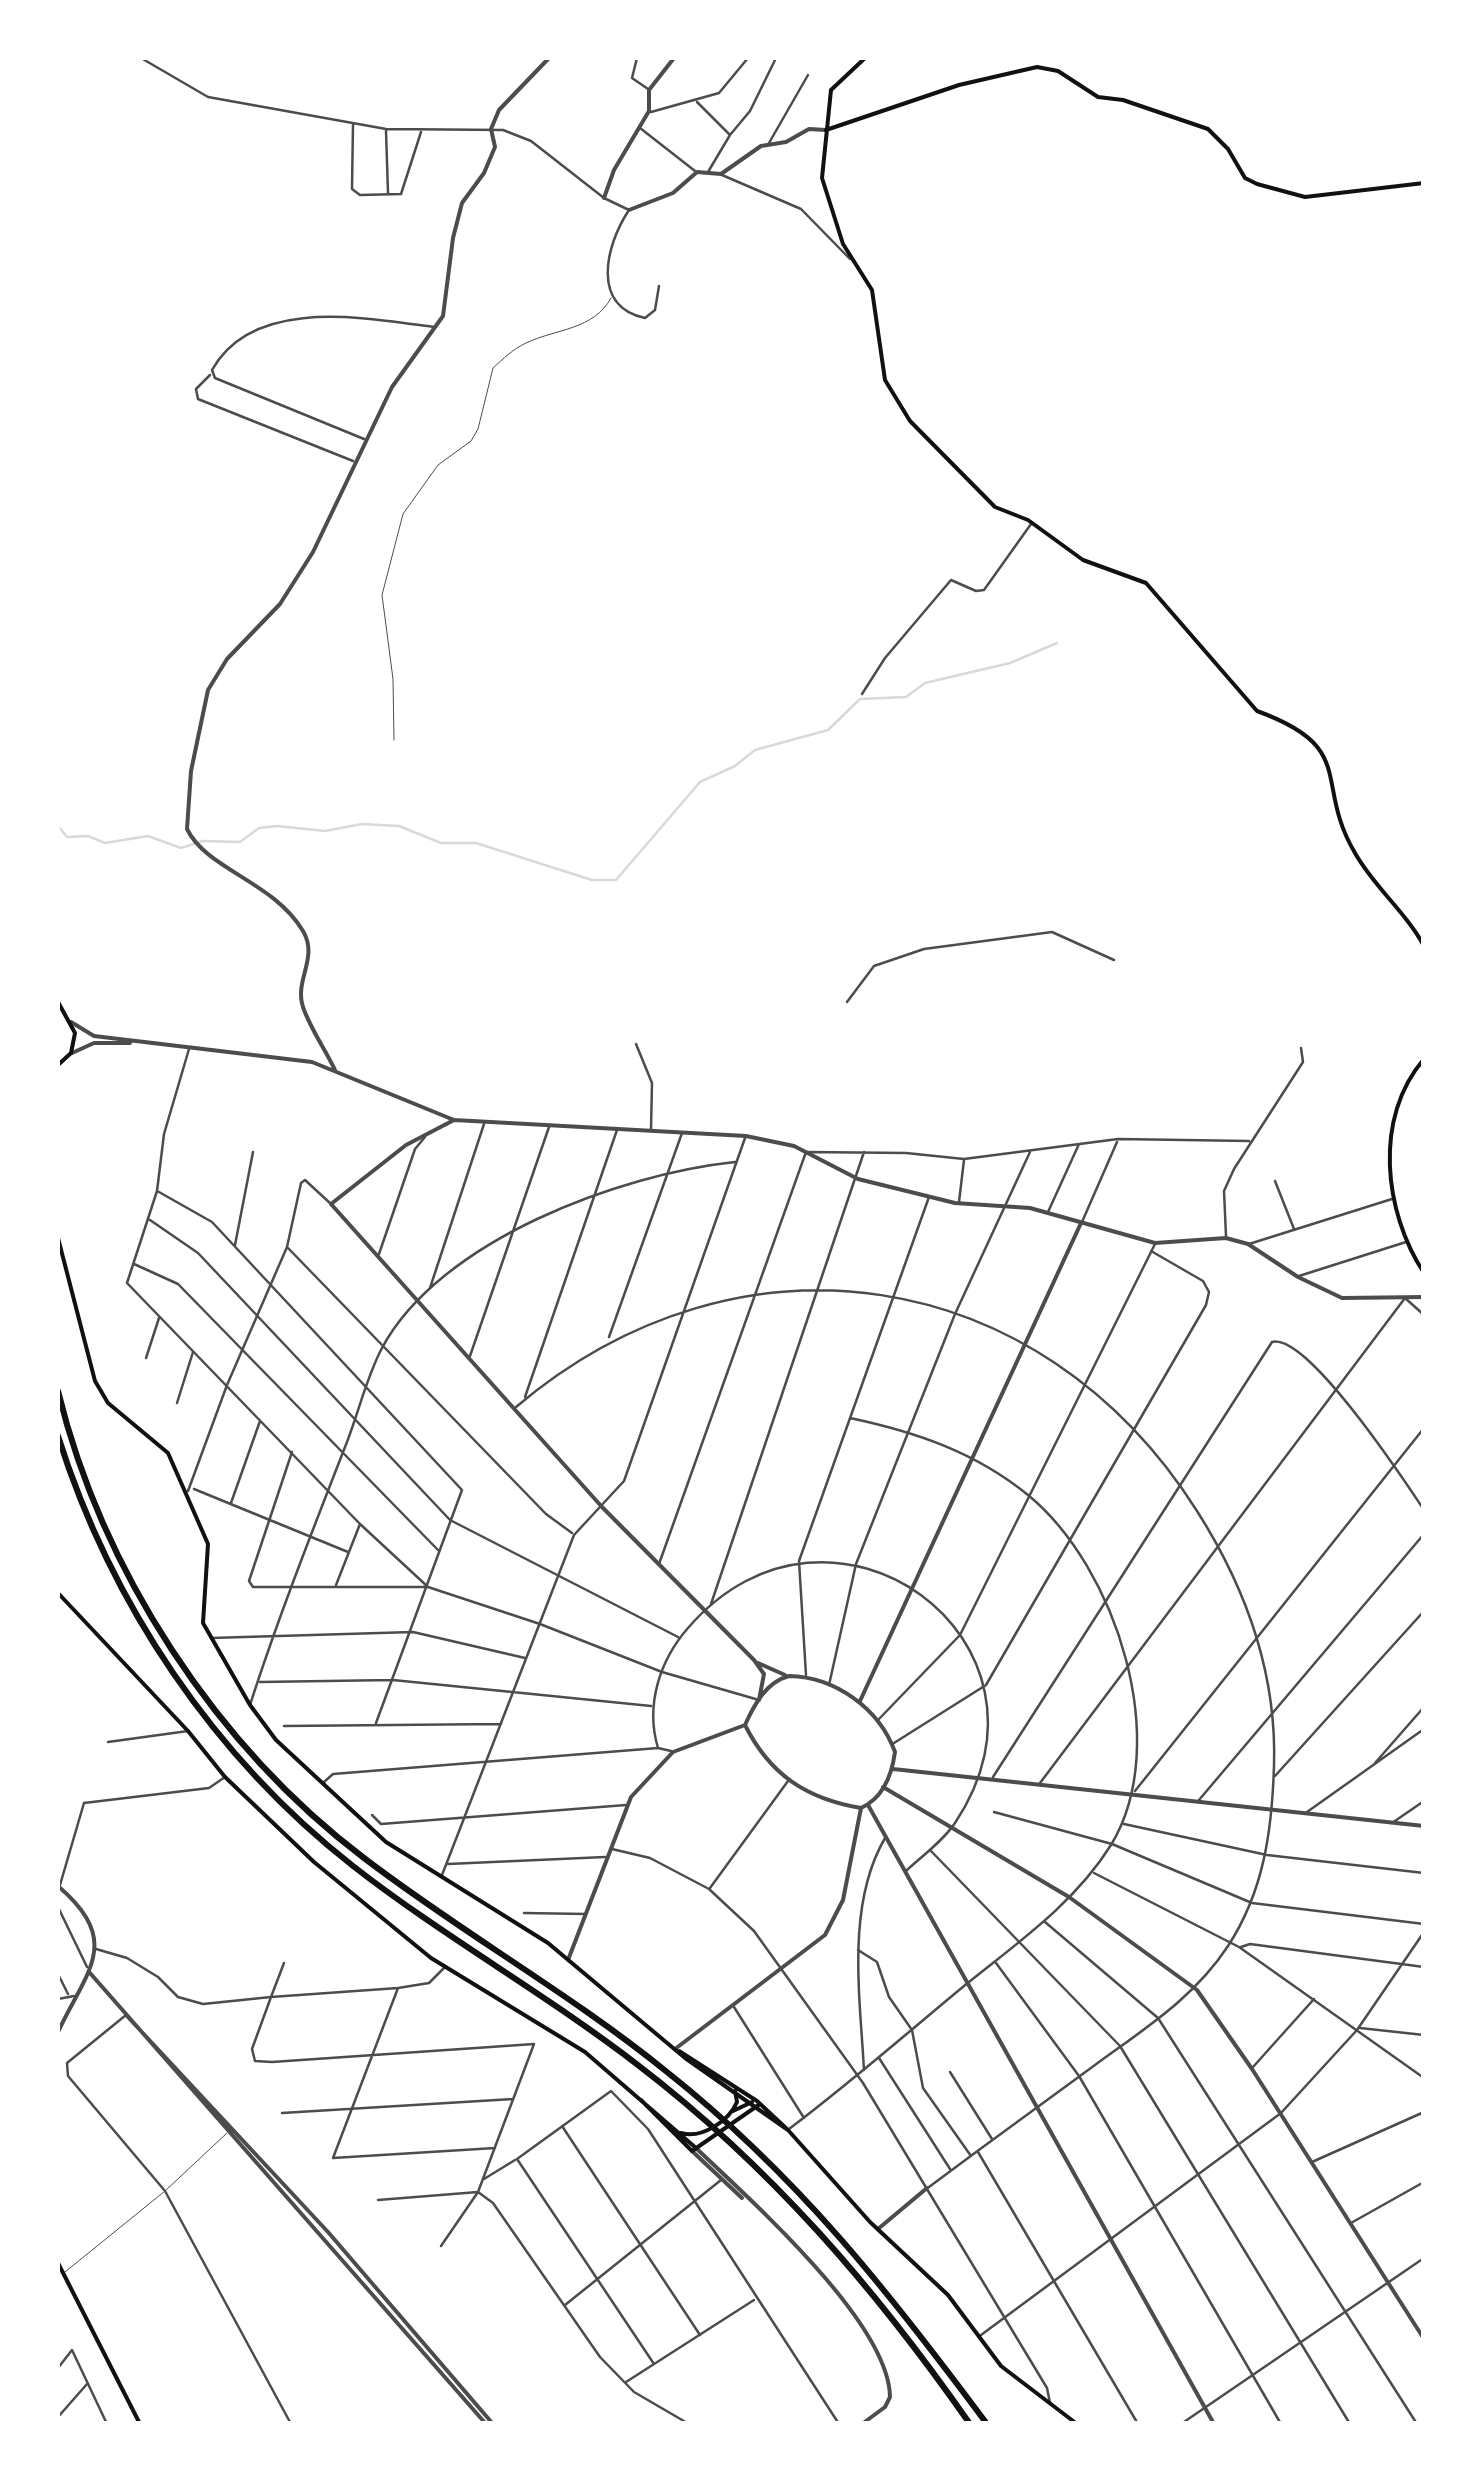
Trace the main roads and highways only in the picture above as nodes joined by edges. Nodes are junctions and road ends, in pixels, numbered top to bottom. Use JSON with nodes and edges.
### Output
{"nodes":[{"id":1,"x":865,"y":58,"type":"edge"},
{"id":2,"x":826,"y":130,"type":"junction"},
{"id":3,"x":1424,"y":182,"type":"edge"},
{"id":4,"x":1424,"y":946,"type":"edge"},
{"id":5,"x":58,"y":1002,"type":"edge"},
{"id":6,"x":58,"y":1011,"type":"edge"},
{"id":7,"x":68,"y":1018,"type":"junction"},
{"id":8,"x":1424,"y":1059,"type":"edge"},
{"id":9,"x":58,"y":1065,"type":"edge"},
{"id":10,"x":58,"y":1238,"type":"edge"},
{"id":11,"x":1424,"y":1273,"type":"edge"},
{"id":12,"x":58,"y":1391,"type":"edge"},
{"id":13,"x":58,"y":1436,"type":"edge"},
{"id":14,"x":58,"y":1592,"type":"edge"},
{"id":15,"x":675,"y":2049,"type":"junction"},
{"id":16,"x":735,"y":2091,"type":"junction"},
{"id":17,"x":640,"y":2099,"type":"junction"},
{"id":18,"x":756,"y":2104,"type":"junction"},
{"id":19,"x":730,"y":2114,"type":"junction"},
{"id":20,"x":747,"y":2114,"type":"junction"},
{"id":21,"x":768,"y":2117,"type":"junction"},
{"id":22,"x":788,"y":2130,"type":"junction"},
{"id":23,"x":680,"y":2133,"type":"junction"},
{"id":24,"x":701,"y":2134,"type":"junction"},
{"id":25,"x":688,"y":2144,"type":"junction"},
{"id":26,"x":58,"y":2263,"type":"edge"},
{"id":27,"x":140,"y":2424,"type":"edge"},
{"id":28,"x":970,"y":2424,"type":"edge"},
{"id":29,"x":987,"y":2424,"type":"edge"},
{"id":30,"x":1078,"y":2424,"type":"edge"}],
"edges":[{"from":1,"to":2,"type":"main road"},
{"from":2,"to":3,"type":"main road"},
{"from":2,"to":4,"type":"main road"},
{"from":5,"to":7,"type":"main road"},
{"from":6,"to":7,"type":"main road"},
{"from":7,"to":9,"type":"main road"},
{"from":8,"to":11,"type":"main road"},
{"from":10,"to":15,"type":"main road"},
{"from":12,"to":29,"type":"highway"},
{"from":13,"to":28,"type":"highway"},
{"from":14,"to":17,"type":"main road"},
{"from":15,"to":16,"type":"main road"},
{"from":15,"to":18,"type":"main road"},
{"from":16,"to":18,"type":"main road"},
{"from":16,"to":19,"type":"main road"},
{"from":17,"to":23,"type":"main road"},
{"from":17,"to":25,"type":"main road"},
{"from":18,"to":19,"type":"main road"},
{"from":18,"to":20,"type":"main road"},
{"from":18,"to":21,"type":"main road"},
{"from":18,"to":22,"type":"main road"},
{"from":19,"to":24,"type":"main road"},
{"from":20,"to":21,"type":"main road"},
{"from":20,"to":25,"type":"main road"},
{"from":21,"to":22,"type":"main road"},
{"from":22,"to":30,"type":"main road"},
{"from":23,"to":24,"type":"main road"},
{"from":23,"to":25,"type":"main road"},
{"from":24,"to":25,"type":"main road"},
{"from":26,"to":27,"type":"main road"}]}
